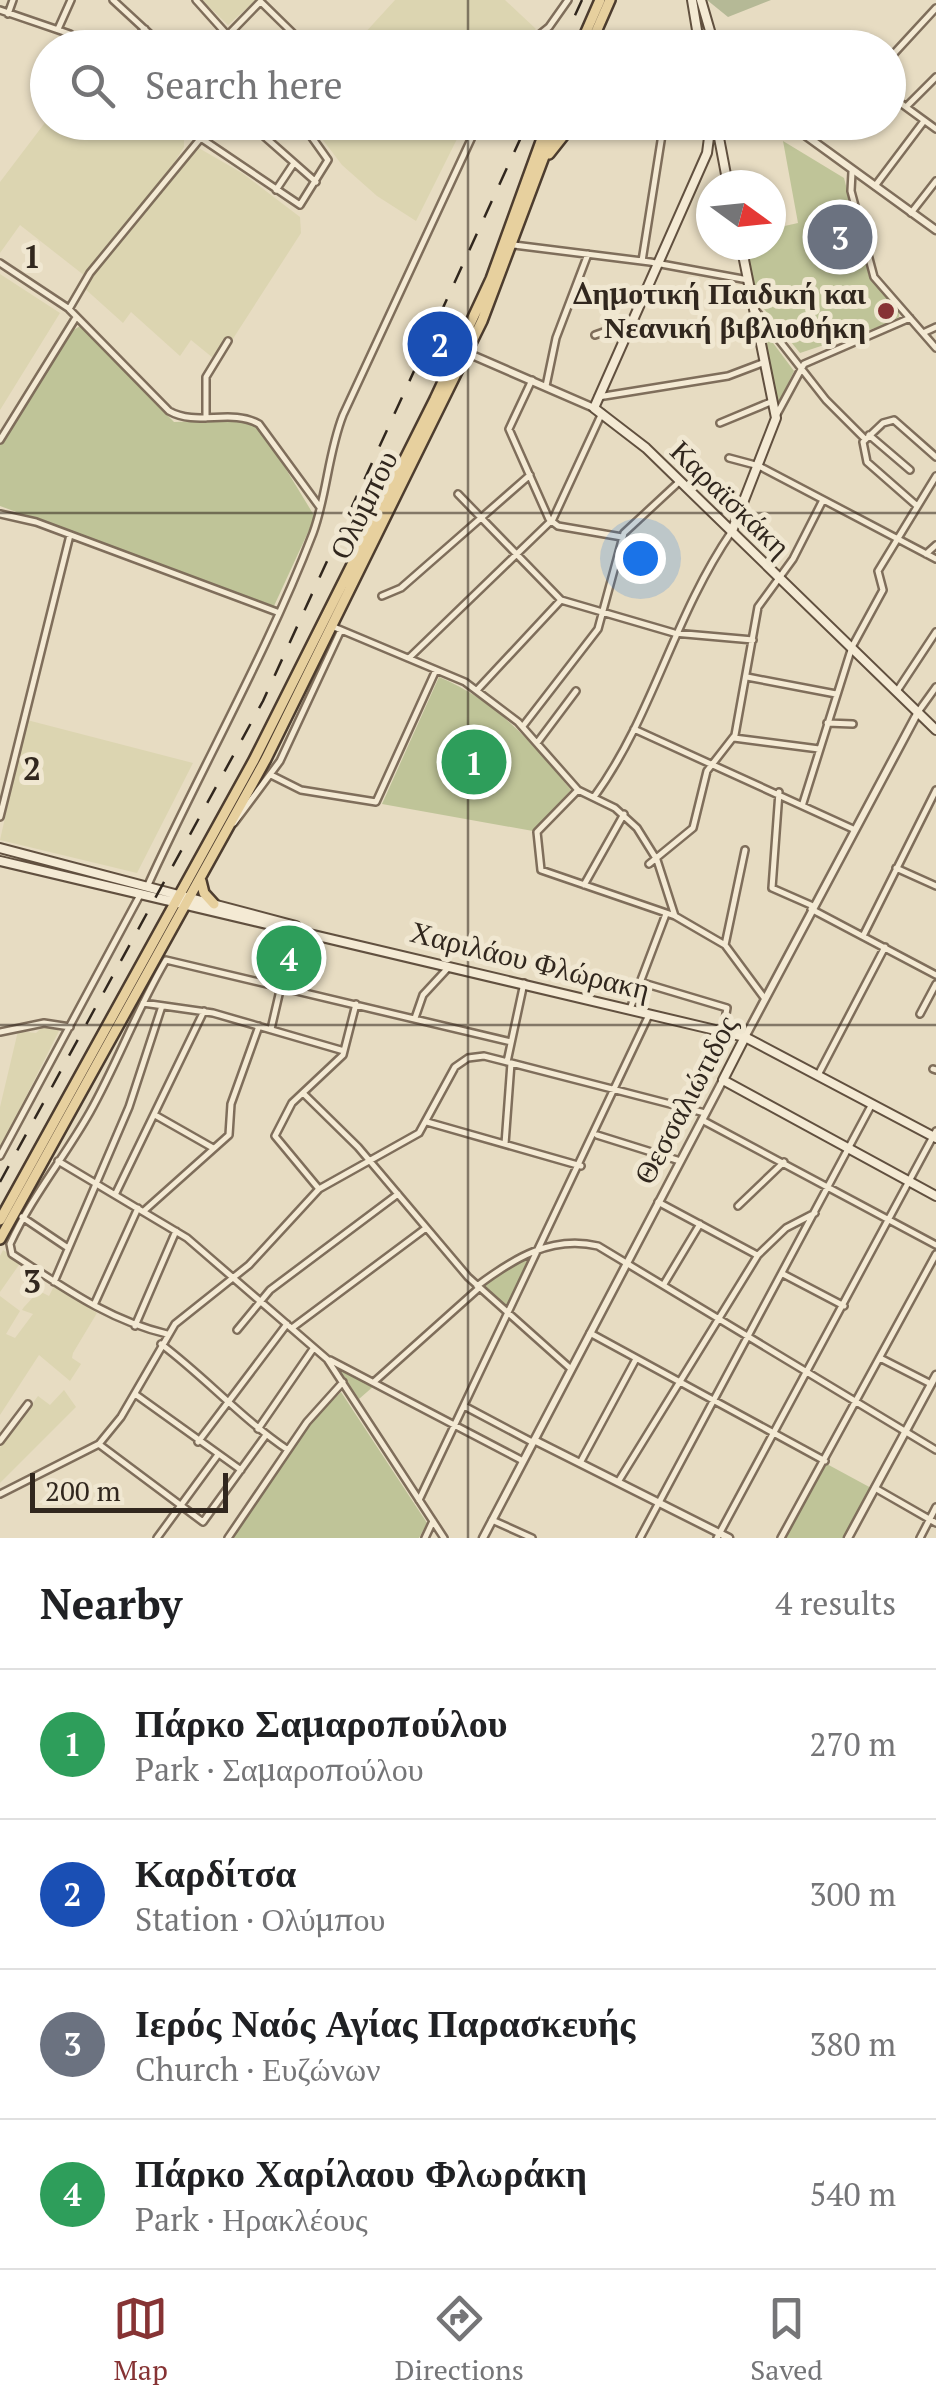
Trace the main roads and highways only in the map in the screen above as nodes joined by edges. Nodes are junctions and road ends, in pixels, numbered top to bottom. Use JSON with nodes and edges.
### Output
{"nodes":[{"id":1,"x":600,"y":0,"type":"edge"},
{"id":2,"x":610,"y":0,"type":"edge"},
{"id":3,"x":692,"y":0,"type":"edge"},
{"id":4,"x":701,"y":0,"type":"edge"},
{"id":5,"x":587,"y":30,"type":"edge"},
{"id":6,"x":597,"y":30,"type":"edge"},
{"id":7,"x":697,"y":30,"type":"edge"},
{"id":8,"x":709,"y":30,"type":"edge"},
{"id":9,"x":541,"y":140,"type":"edge"},
{"id":10,"x":551,"y":140,"type":"edge"},
{"id":11,"x":561,"y":140,"type":"edge"},
{"id":12,"x":710,"y":140,"type":"edge"},
{"id":13,"x":717,"y":140,"type":"edge"},
{"id":14,"x":724,"y":170,"type":"edge"},
{"id":15,"x":538,"y":174,"type":"junction"},
{"id":16,"x":744,"y":260,"type":"edge"},
{"id":17,"x":463,"y":352,"type":"junction"},
{"id":18,"x":732,"y":531,"type":"junction"},
{"id":19,"x":936,"y":730,"type":"edge"},
{"id":20,"x":0,"y":848,"type":"edge"},
{"id":21,"x":39,"y":859,"type":"junction"},
{"id":22,"x":0,"y":860,"type":"edge"},
{"id":23,"x":36,"y":870,"type":"junction"},
{"id":24,"x":201,"y":880,"type":"junction"},
{"id":25,"x":175,"y":898,"type":"junction"},
{"id":26,"x":189,"y":902,"type":"junction"},
{"id":27,"x":214,"y":904,"type":"junction"},
{"id":28,"x":309,"y":931,"type":"junction"},
{"id":29,"x":745,"y":1037,"type":"junction"},
{"id":30,"x":935,"y":1135,"type":"edge"},
{"id":31,"x":936,"y":1196,"type":"edge"},
{"id":32,"x":0,"y":1220,"type":"edge"},
{"id":33,"x":5,"y":1242,"type":"edge"}],
"edges":[{"from":1,"to":5,"type":"main road"},
{"from":2,"to":6,"type":"main road"},
{"from":3,"to":7,"type":"main road"},
{"from":4,"to":8,"type":"main road"},
{"from":9,"to":17,"type":"main road","name":"Ολύμπου"},
{"from":10,"to":15,"type":"main road","name":"Ολύμπου"},
{"from":11,"to":15,"type":"main road"},
{"from":12,"to":18,"type":"main road","name":"Καραϊσκάκη"},
{"from":13,"to":14,"type":"main road"},
{"from":15,"to":17,"type":"main road","name":"Ολύμπου"},
{"from":16,"to":18,"type":"main road"},
{"from":17,"to":24,"type":"main road","name":"Ολύμπου"},
{"from":17,"to":25,"type":"main road","name":"Ολύμπου"},
{"from":18,"to":19,"type":"main road","name":"Καραϊσκάκη"},
{"from":20,"to":21,"type":"main road"},
{"from":21,"to":23,"type":"main road"},
{"from":21,"to":25,"type":"main road"},
{"from":22,"to":23,"type":"main road"},
{"from":23,"to":25,"type":"main road"},
{"from":24,"to":26,"type":"main road","name":"Ολύμπου"},
{"from":24,"to":27,"type":"main road"},
{"from":25,"to":26,"type":"main road"},
{"from":25,"to":32,"type":"main road","name":"Ολύμπου"},
{"from":26,"to":27,"type":"main road","name":"Χαριλάου Φλώρακη"},
{"from":26,"to":28,"type":"main road","name":"Χαριλάου Φλώρακη"},
{"from":26,"to":33,"type":"main road","name":"Ολύμπου"},
{"from":27,"to":28,"type":"main road","name":"Χαριλάου Φλώρακη"},
{"from":28,"to":29,"type":"main road","name":"Χαριλάου Φλώρακη"},
{"from":29,"to":30,"type":"main road","name":"Χαριλάου Φλώρακη"},
{"from":29,"to":31,"type":"main road","name":"Θεσσαλιώτιδος"}]}
